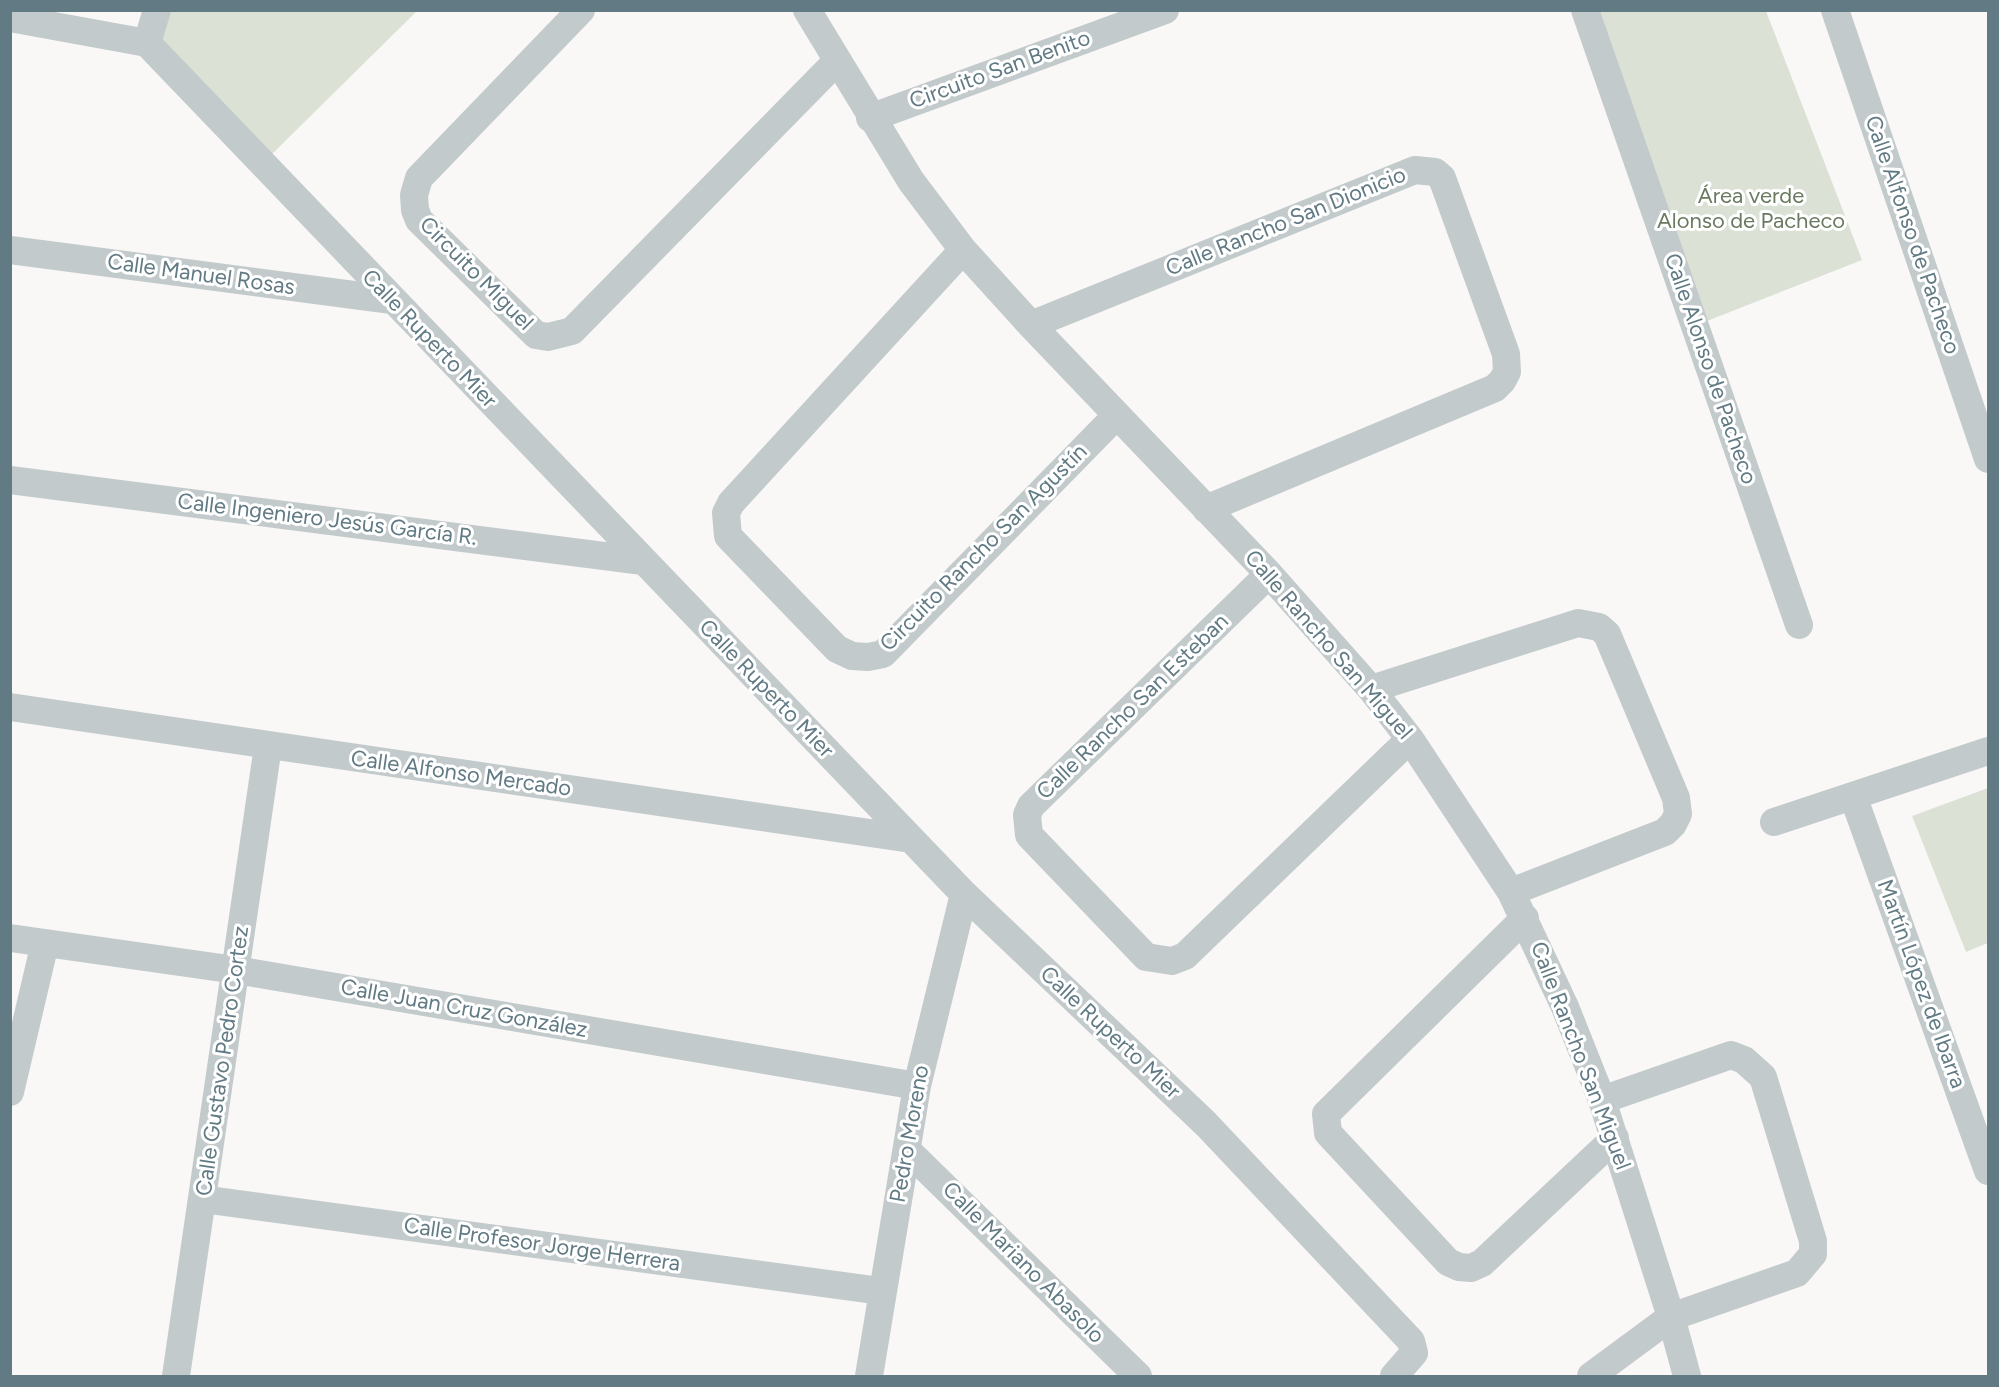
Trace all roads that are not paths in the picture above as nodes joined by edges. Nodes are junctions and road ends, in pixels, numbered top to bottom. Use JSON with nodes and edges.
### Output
{"nodes":[{"id":1,"x":157,"y":10,"type":"edge"},
{"id":2,"x":580,"y":10,"type":"edge"},
{"id":3,"x":807,"y":10,"type":"edge"},
{"id":4,"x":1165,"y":10,"type":"edge"},
{"id":5,"x":1585,"y":10,"type":"edge"},
{"id":6,"x":1835,"y":10,"type":"edge"},
{"id":7,"x":10,"y":18,"type":"edge"},
{"id":8,"x":147,"y":43,"type":"junction"},
{"id":9,"x":836,"y":62,"type":"junction"},
{"id":10,"x":870,"y":118,"type":"junction"},
{"id":11,"x":10,"y":250,"type":"edge"},
{"id":12,"x":963,"y":250,"type":"junction"},
{"id":13,"x":392,"y":300,"type":"junction"},
{"id":14,"x":1031,"y":325,"type":"junction"},
{"id":15,"x":1117,"y":415,"type":"junction"},
{"id":16,"x":1989,"y":459,"type":"edge"},
{"id":17,"x":10,"y":480,"type":"edge"},
{"id":18,"x":1206,"y":509,"type":"junction"},
{"id":19,"x":643,"y":561,"type":"junction"},
{"id":20,"x":1269,"y":574,"type":"junction"},
{"id":21,"x":1799,"y":625,"type":"dead end"},
{"id":22,"x":1371,"y":689,"type":"junction"},
{"id":23,"x":10,"y":707,"type":"edge"},
{"id":24,"x":1410,"y":739,"type":"junction"},
{"id":25,"x":268,"y":746,"type":"junction"},
{"id":26,"x":1989,"y":751,"type":"edge"},
{"id":27,"x":1854,"y":796,"type":"junction"},
{"id":28,"x":1774,"y":822,"type":"dead end"},
{"id":29,"x":911,"y":839,"type":"junction"},
{"id":30,"x":1511,"y":892,"type":"junction"},
{"id":31,"x":964,"y":894,"type":"junction"},
{"id":32,"x":1525,"y":918,"type":"junction"},
{"id":33,"x":10,"y":939,"type":"edge"},
{"id":34,"x":45,"y":943,"type":"junction"},
{"id":35,"x":237,"y":970,"type":"junction"},
{"id":36,"x":917,"y":1086,"type":"junction"},
{"id":37,"x":10,"y":1092,"type":"edge"},
{"id":38,"x":1602,"y":1100,"type":"junction"},
{"id":39,"x":1615,"y":1138,"type":"junction"},
{"id":40,"x":907,"y":1150,"type":"junction"},
{"id":41,"x":1989,"y":1171,"type":"edge"},
{"id":42,"x":202,"y":1199,"type":"junction"},
{"id":43,"x":881,"y":1291,"type":"junction"},
{"id":44,"x":1671,"y":1317,"type":"junction"},
{"id":45,"x":176,"y":1377,"type":"edge"},
{"id":46,"x":869,"y":1377,"type":"edge"},
{"id":47,"x":1138,"y":1377,"type":"edge"},
{"id":48,"x":1394,"y":1377,"type":"edge"},
{"id":49,"x":1591,"y":1377,"type":"edge"},
{"id":50,"x":1686,"y":1377,"type":"edge"}],
"edges":[{"from":1,"to":8,"type":"street"},
{"from":2,"to":9,"type":"street","name":"Circuito Miguel"},
{"from":3,"to":9,"type":"street","name":"Calle Rancho San Miguel"},
{"from":4,"to":10,"type":"street","name":"Circuito San Benito"},
{"from":5,"to":21,"type":"street","name":"Calle Alonso de Pacheco"},
{"from":6,"to":16,"type":"street","name":"Calle Alfonso de Pacheco"},
{"from":7,"to":8,"type":"street"},
{"from":8,"to":13,"type":"street","name":"Calle Ruperto Mier"},
{"from":9,"to":10,"type":"street","name":"Calle Rancho San Miguel"},
{"from":10,"to":12,"type":"street","name":"Calle Rancho San Miguel"},
{"from":11,"to":13,"type":"street","name":"Calle Manuel Rosas"},
{"from":12,"to":14,"type":"street","name":"Calle Rancho San Miguel"},
{"from":12,"to":15,"type":"street","name":"Circuito Rancho San Agustín"},
{"from":13,"to":19,"type":"street","name":"Calle Ruperto Mier"},
{"from":14,"to":15,"type":"street","name":"Calle Rancho San Miguel"},
{"from":14,"to":18,"type":"street","name":"Calle Rancho San Dionicio"},
{"from":15,"to":18,"type":"street","name":"Calle Rancho San Miguel"},
{"from":17,"to":19,"type":"street","name":"Calle Ingeniero Jesús García R."},
{"from":18,"to":20,"type":"street","name":"Calle Rancho San Miguel"},
{"from":19,"to":29,"type":"street","name":"Calle Ruperto Mier"},
{"from":20,"to":22,"type":"street","name":"Calle Rancho San Miguel"},
{"from":20,"to":24,"type":"street","name":"Calle Rancho San Esteban"},
{"from":22,"to":24,"type":"street","name":"Calle Rancho San Miguel"},
{"from":22,"to":30,"type":"street"},
{"from":23,"to":25,"type":"street","name":"Calle Alfonso Mercado"},
{"from":24,"to":30,"type":"street","name":"Calle Rancho San Miguel"},
{"from":25,"to":29,"type":"street","name":"Calle Alfonso Mercado"},
{"from":25,"to":35,"type":"street","name":"Calle Gustavo Pedro Cortez"},
{"from":26,"to":27,"type":"street"},
{"from":27,"to":28,"type":"street"},
{"from":27,"to":41,"type":"street","name":"Martín López de Ibarra"},
{"from":29,"to":31,"type":"street","name":"Calle Ruperto Mier"},
{"from":30,"to":32,"type":"street","name":"Calle Rancho San Miguel"},
{"from":31,"to":36,"type":"street","name":"Pedro Moreno"},
{"from":31,"to":48,"type":"street","name":"Calle Ruperto Mier"},
{"from":32,"to":38,"type":"street","name":"Calle Rancho San Miguel"},
{"from":32,"to":39,"type":"street"},
{"from":33,"to":34,"type":"street","name":"Calle Juan Cruz González"},
{"from":34,"to":35,"type":"street","name":"Calle Juan Cruz González"},
{"from":34,"to":37,"type":"street"},
{"from":35,"to":36,"type":"street","name":"Calle Juan Cruz González"},
{"from":35,"to":42,"type":"street","name":"Calle Gustavo Pedro Cortez"},
{"from":36,"to":40,"type":"street","name":"Pedro Moreno"},
{"from":38,"to":39,"type":"street","name":"Calle Rancho San Miguel"},
{"from":38,"to":44,"type":"street"},
{"from":39,"to":44,"type":"street","name":"Calle Rancho San Miguel"},
{"from":40,"to":43,"type":"street","name":"Pedro Moreno"},
{"from":40,"to":47,"type":"street","name":"Calle Mariano Abasolo"},
{"from":42,"to":43,"type":"street","name":"Calle Profesor Jorge Herrera"},
{"from":42,"to":45,"type":"street","name":"Calle Gustavo Pedro Cortez"},
{"from":43,"to":46,"type":"street","name":"Pedro Moreno"},
{"from":44,"to":49,"type":"street"},
{"from":44,"to":50,"type":"street","name":"Calle Rancho San Miguel"}]}
